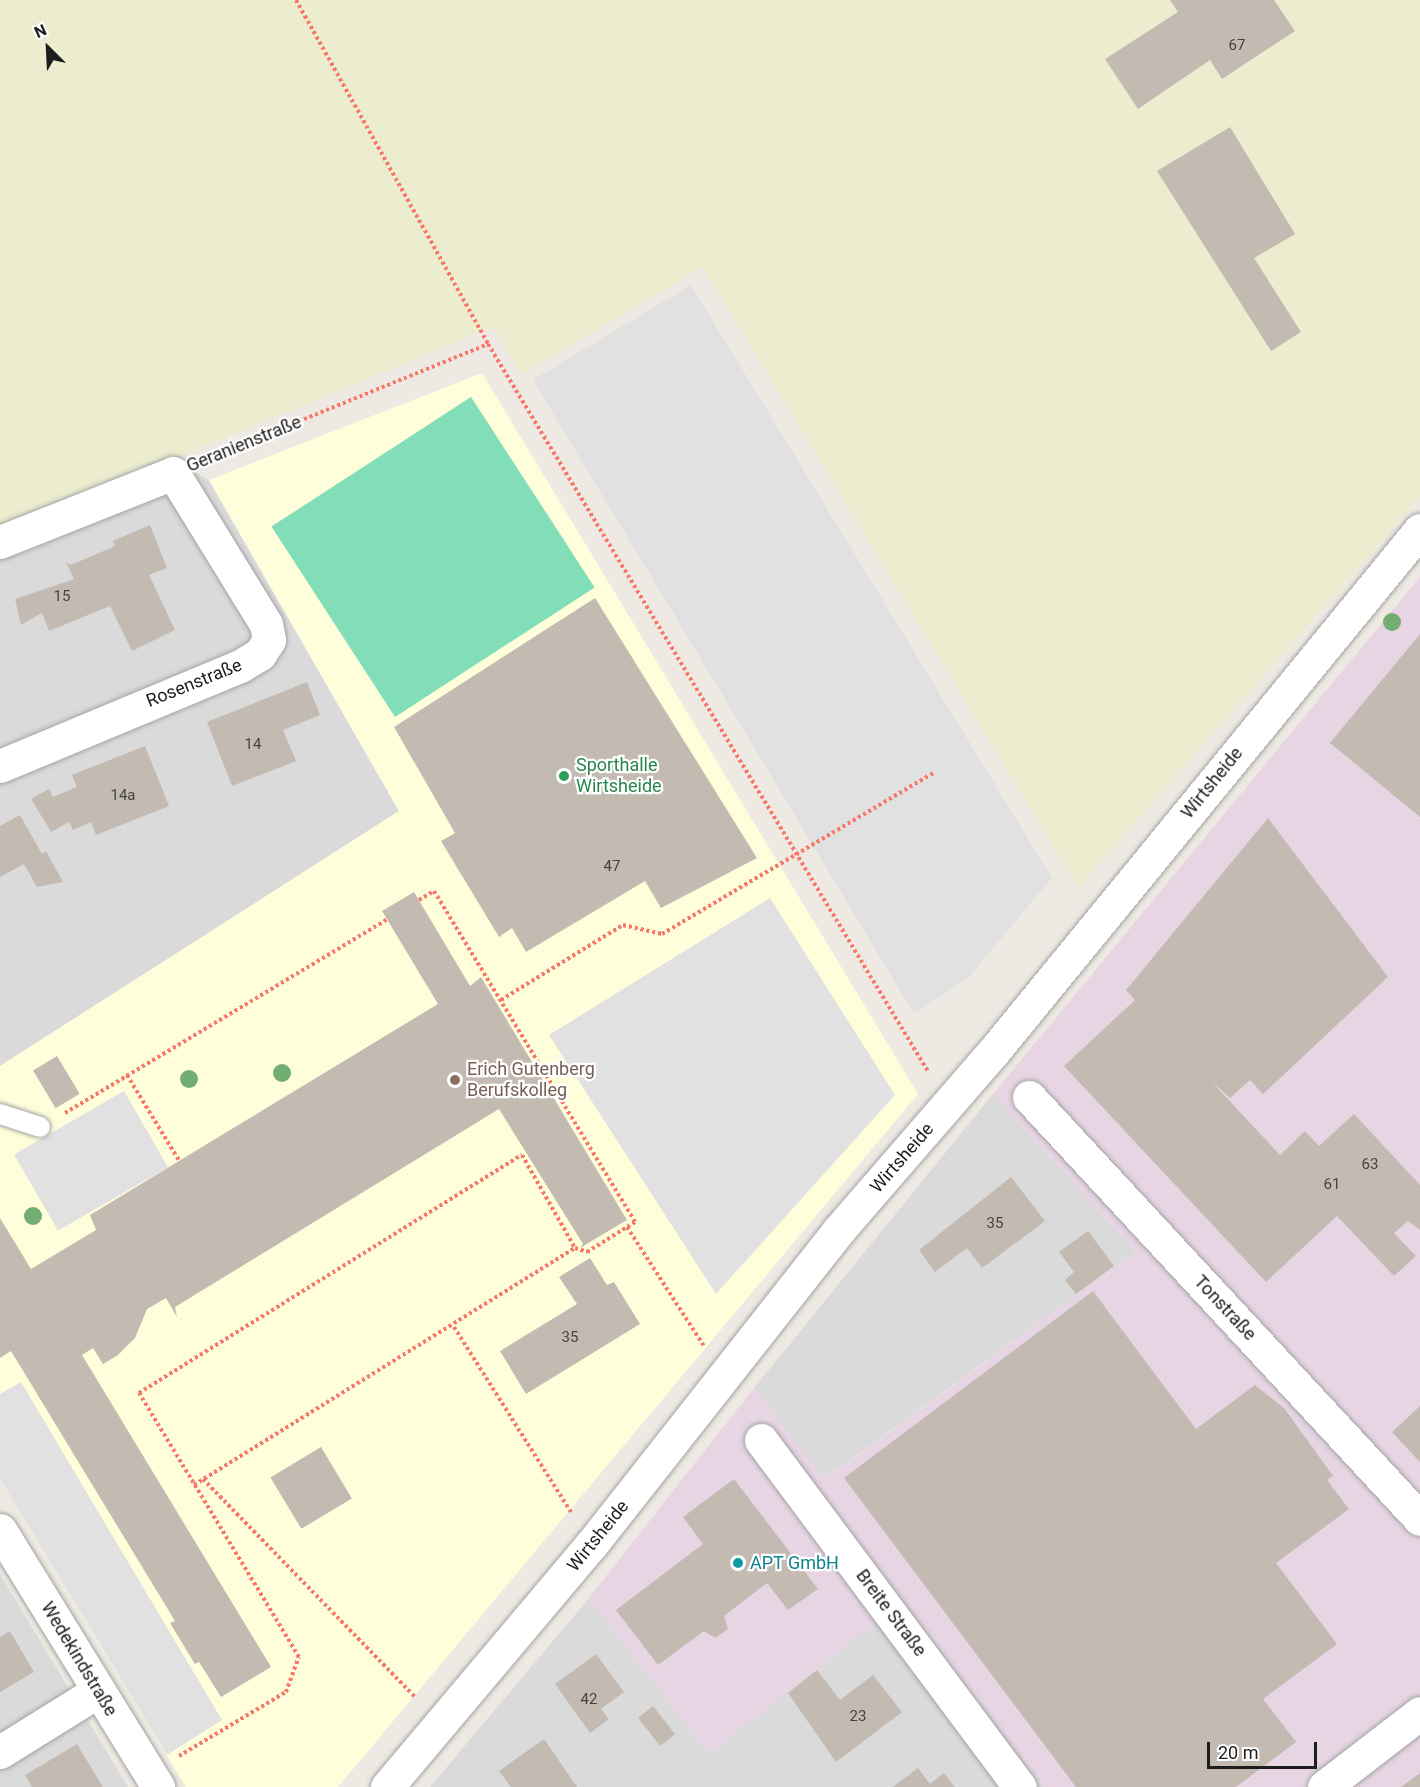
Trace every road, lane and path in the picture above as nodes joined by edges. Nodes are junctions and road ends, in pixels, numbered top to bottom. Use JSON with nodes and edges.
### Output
{"nodes":[{"id":1,"x":296,"y":0,"type":"edge"},
{"id":2,"x":488,"y":344,"type":"junction"},
{"id":3,"x":173,"y":473,"type":"junction"},
{"id":4,"x":1420,"y":530,"type":"edge"},
{"id":5,"x":0,"y":542,"type":"edge"},
{"id":6,"x":0,"y":766,"type":"edge"},
{"id":7,"x":935,"y":772,"type":"dead end"},
{"id":8,"x":796,"y":858,"type":"junction"},
{"id":9,"x":419,"y":900,"type":"dead end"},
{"id":10,"x":388,"y":918,"type":"dead end"},
{"id":11,"x":501,"y":1000,"type":"junction"},
{"id":12,"x":127,"y":1075,"type":"junction"},
{"id":13,"x":1029,"y":1097,"type":"dead end"},
{"id":14,"x":948,"y":1105,"type":"junction"},
{"id":15,"x":0,"y":1114,"type":"edge"},
{"id":16,"x":40,"y":1127,"type":"joint"},
{"id":17,"x":180,"y":1162,"type":"dead end"},
{"id":18,"x":627,"y":1227,"type":"junction"},
{"id":19,"x":575,"y":1248,"type":"junction"},
{"id":20,"x":454,"y":1327,"type":"junction"},
{"id":21,"x":728,"y":1375,"type":"junction"},
{"id":22,"x":761,"y":1440,"type":"dead end"},
{"id":23,"x":203,"y":1479,"type":"junction"},
{"id":24,"x":194,"y":1485,"type":"junction"},
{"id":25,"x":1420,"y":1519,"type":"edge"},
{"id":26,"x":0,"y":1530,"type":"edge"},
{"id":27,"x":591,"y":1545,"type":"junction"},
{"id":28,"x":98,"y":1692,"type":"junction"},
{"id":29,"x":1420,"y":1713,"type":"edge"},
{"id":30,"x":440,"y":1724,"type":"junction"},
{"id":31,"x":0,"y":1752,"type":"edge"},
{"id":32,"x":154,"y":1780,"type":"edge"},
{"id":33,"x":387,"y":1787,"type":"edge"},
{"id":34,"x":1020,"y":1787,"type":"edge"},
{"id":35,"x":1324,"y":1787,"type":"edge"}],
"edges":[{"from":1,"to":2,"type":"path"},
{"from":2,"to":3,"type":"path","name":"Geranienstraße"},
{"from":2,"to":8,"type":"path"},
{"from":3,"to":5,"type":"street","name":"Geranienstraße"},
{"from":3,"to":6,"type":"street","name":"Rosenstraße"},
{"from":4,"to":14,"type":"street","name":"Wirtsheide"},
{"from":7,"to":8,"type":"path"},
{"from":8,"to":11,"type":"path"},
{"from":8,"to":14,"type":"path"},
{"from":9,"to":11,"type":"path"},
{"from":10,"to":12,"type":"path"},
{"from":11,"to":18,"type":"path"},
{"from":12,"to":16,"type":"path"},
{"from":12,"to":17,"type":"path"},
{"from":13,"to":25,"type":"street","name":"Tonstraße"},
{"from":14,"to":21,"type":"street","name":"Wirtsheide"},
{"from":15,"to":16,"type":"lane"},
{"from":18,"to":19,"type":"path"},
{"from":18,"to":21,"type":"path"},
{"from":19,"to":20,"type":"path"},
{"from":19,"to":24,"type":"path"},
{"from":20,"to":23,"type":"path"},
{"from":20,"to":27,"type":"path"},
{"from":21,"to":27,"type":"street","name":"Wirtsheide"},
{"from":22,"to":34,"type":"street","name":"Breite Straße"},
{"from":23,"to":24,"type":"path"},
{"from":23,"to":30,"type":"path"},
{"from":24,"to":32,"type":"path"},
{"from":26,"to":28,"type":"street","name":"Wedekindstraße"},
{"from":27,"to":30,"type":"street","name":"Wirtsheide"},
{"from":28,"to":31,"type":"street"},
{"from":28,"to":32,"type":"street","name":"Wedekindstraße"},
{"from":29,"to":35,"type":"street"},
{"from":30,"to":33,"type":"street","name":"Wirtsheide"}]}
